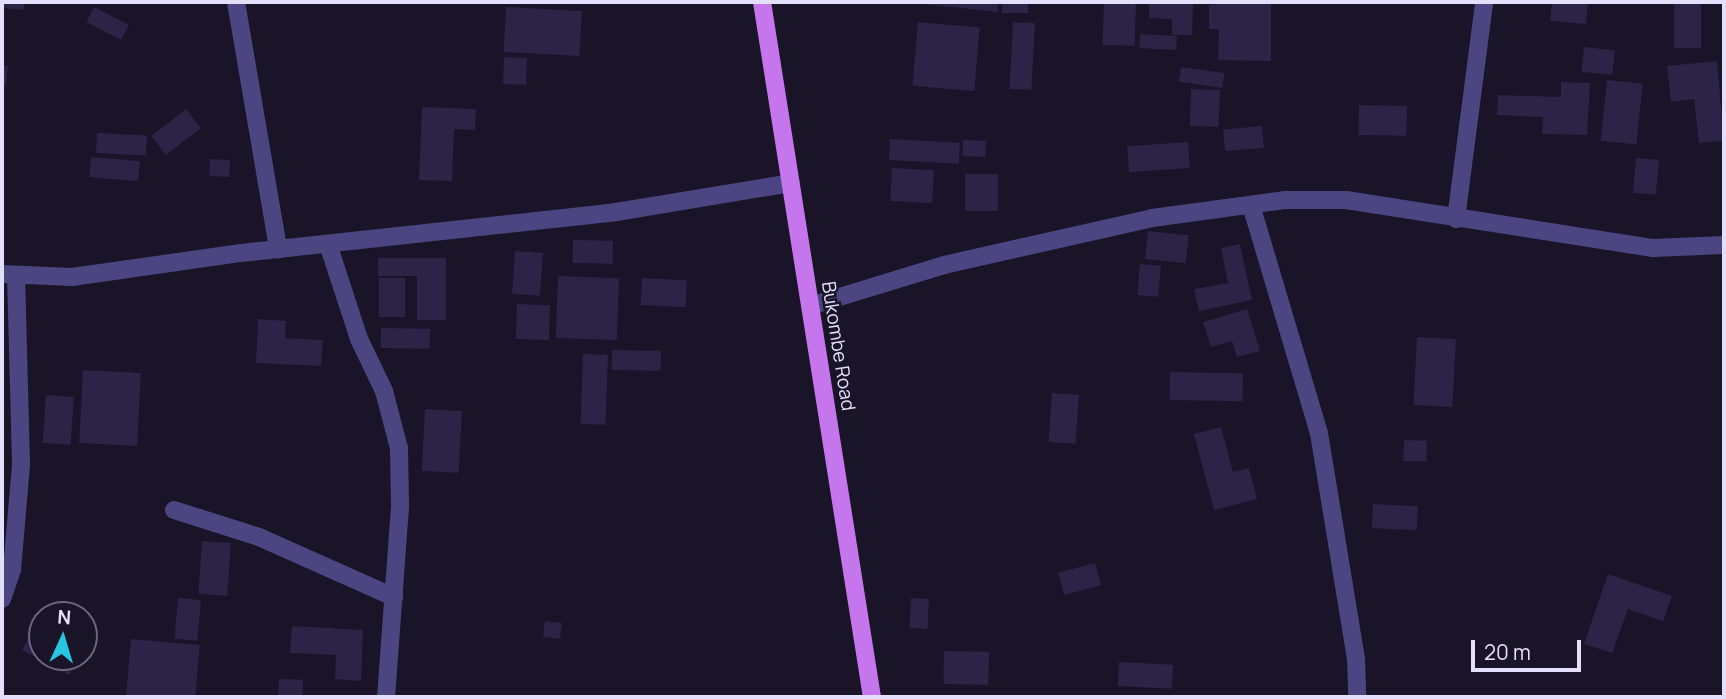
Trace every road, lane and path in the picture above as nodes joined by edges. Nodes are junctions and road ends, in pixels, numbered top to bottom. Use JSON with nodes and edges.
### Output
{"nodes":[{"id":1,"x":236,"y":2,"type":"edge"},
{"id":2,"x":762,"y":2,"type":"edge"},
{"id":3,"x":1484,"y":2,"type":"edge"},
{"id":4,"x":791,"y":184,"type":"junction"},
{"id":5,"x":1251,"y":205,"type":"junction"},
{"id":6,"x":1456,"y":219,"type":"junction"},
{"id":7,"x":328,"y":244,"type":"junction"},
{"id":8,"x":1724,"y":245,"type":"edge"},
{"id":9,"x":278,"y":249,"type":"junction"},
{"id":10,"x":9,"y":274,"type":"edge"},
{"id":11,"x":810,"y":306,"type":"junction"},
{"id":12,"x":174,"y":510,"type":"dead end"},
{"id":13,"x":394,"y":597,"type":"junction"},
{"id":14,"x":2,"y":598,"type":"edge"},
{"id":15,"x":386,"y":697,"type":"edge"},
{"id":16,"x":872,"y":697,"type":"edge"},
{"id":17,"x":1357,"y":697,"type":"edge"}],
"edges":[{"from":1,"to":9,"type":"street"},
{"from":2,"to":4,"type":"main road","name":"Bukombe Road"},
{"from":3,"to":6,"type":"street"},
{"from":4,"to":7,"type":"street"},
{"from":4,"to":11,"type":"main road","name":"Bukombe Road"},
{"from":5,"to":6,"type":"street"},
{"from":5,"to":11,"type":"street"},
{"from":5,"to":17,"type":"street"},
{"from":6,"to":8,"type":"street"},
{"from":7,"to":9,"type":"street"},
{"from":7,"to":13,"type":"street"},
{"from":9,"to":10,"type":"street"},
{"from":10,"to":14,"type":"street"},
{"from":11,"to":16,"type":"main road","name":"Bukombe Road"},
{"from":12,"to":13,"type":"street"},
{"from":13,"to":15,"type":"street"}]}
